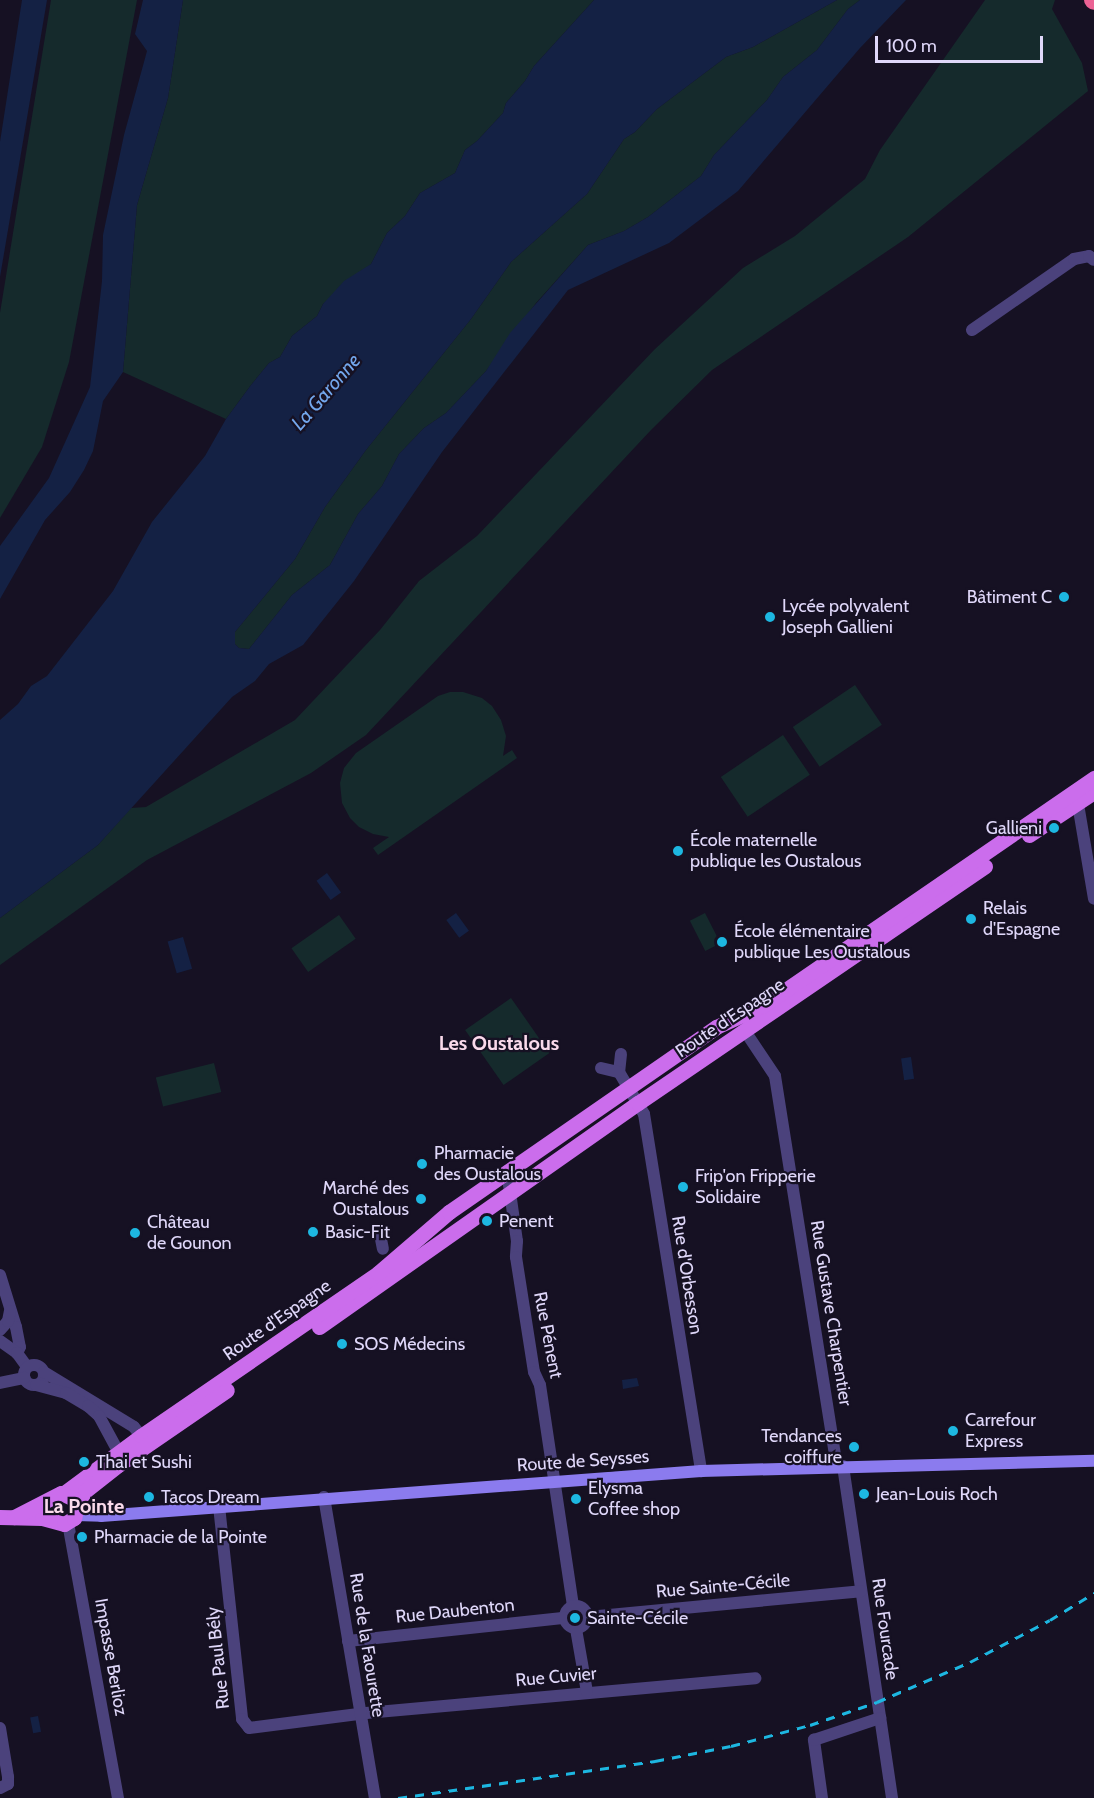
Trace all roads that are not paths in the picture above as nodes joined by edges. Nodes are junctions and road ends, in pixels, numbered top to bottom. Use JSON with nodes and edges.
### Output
{"nodes":[{"id":1,"x":1094,"y":260,"type":"edge"},
{"id":2,"x":972,"y":330,"type":"dead end"},
{"id":3,"x":1094,"y":778,"type":"edge"},
{"id":4,"x":1094,"y":792,"type":"edge"},
{"id":5,"x":1074,"y":799,"type":"junction"},
{"id":6,"x":1094,"y":899,"type":"edge"},
{"id":7,"x":746,"y":1031,"type":"junction"},
{"id":8,"x":621,"y":1054,"type":"dead end"},
{"id":9,"x":601,"y":1068,"type":"dead end"},
{"id":10,"x":619,"y":1072,"type":"junction"},
{"id":11,"x":629,"y":1088,"type":"junction"},
{"id":12,"x":638,"y":1103,"type":"junction"},
{"id":13,"x":507,"y":1171,"type":"junction"},
{"id":14,"x":509,"y":1196,"type":"junction"},
{"id":15,"x":380,"y":1234,"type":"dead end"},
{"id":16,"x":383,"y":1249,"type":"dead end"},
{"id":17,"x":0,"y":1275,"type":"edge"},
{"id":18,"x":10,"y":1311,"type":"junction"},
{"id":19,"x":0,"y":1329,"type":"edge"},
{"id":20,"x":0,"y":1341,"type":"edge"},
{"id":21,"x":16,"y":1353,"type":"junction"},
{"id":22,"x":26,"y":1372,"type":"junction"},
{"id":23,"x":44,"y":1372,"type":"junction"},
{"id":24,"x":0,"y":1383,"type":"edge"},
{"id":25,"x":36,"y":1385,"type":"junction"},
{"id":26,"x":142,"y":1442,"type":"junction"},
{"id":27,"x":123,"y":1456,"type":"junction"},
{"id":28,"x":1094,"y":1461,"type":"edge"},
{"id":29,"x":840,"y":1466,"type":"junction"},
{"id":30,"x":701,"y":1470,"type":"junction"},
{"id":31,"x":554,"y":1481,"type":"junction"},
{"id":32,"x":64,"y":1493,"type":"junction"},
{"id":33,"x":324,"y":1497,"type":"junction"},
{"id":34,"x":49,"y":1500,"type":"junction"},
{"id":35,"x":219,"y":1506,"type":"junction"},
{"id":36,"x":74,"y":1514,"type":"junction"},
{"id":37,"x":7,"y":1517,"type":"edge"},
{"id":38,"x":51,"y":1520,"type":"junction"},
{"id":39,"x":861,"y":1591,"type":"junction"},
{"id":40,"x":573,"y":1606,"type":"junction"},
{"id":41,"x":588,"y":1617,"type":"junction"},
{"id":42,"x":565,"y":1618,"type":"junction"},
{"id":43,"x":576,"y":1629,"type":"junction"},
{"id":44,"x":348,"y":1641,"type":"junction"},
{"id":45,"x":755,"y":1678,"type":"dead end"},
{"id":46,"x":587,"y":1692,"type":"junction"},
{"id":47,"x":360,"y":1714,"type":"junction"},
{"id":48,"x":880,"y":1718,"type":"junction"},
{"id":49,"x":0,"y":1728,"type":"edge"},
{"id":50,"x":1,"y":1788,"type":"edge"},
{"id":51,"x":118,"y":1798,"type":"edge"},
{"id":52,"x":375,"y":1798,"type":"edge"},
{"id":53,"x":822,"y":1798,"type":"edge"},
{"id":54,"x":892,"y":1798,"type":"edge"}],
"edges":[{"from":1,"to":2,"type":"street"},
{"from":3,"to":5,"type":"main road","name":"Route d'Espagne"},
{"from":4,"to":5,"type":"main road","name":"Route d'Espagne"},
{"from":5,"to":6,"type":"street"},
{"from":5,"to":7,"type":"main road","name":"Route d'Espagne"},
{"from":5,"to":11,"type":"main road","name":"Route d'Espagne"},
{"from":7,"to":12,"type":"main road","name":"Route d'Espagne"},
{"from":7,"to":29,"type":"street","name":"Rue Gustave Charpentier"},
{"from":8,"to":10,"type":"street"},
{"from":9,"to":10,"type":"street"},
{"from":10,"to":11,"type":"street"},
{"from":11,"to":12,"type":"street","name":"Rue d'Orbesson"},
{"from":11,"to":13,"type":"main road","name":"Route d'Espagne"},
{"from":12,"to":14,"type":"main road","name":"Route d'Espagne"},
{"from":12,"to":30,"type":"street","name":"Rue d'Orbesson"},
{"from":13,"to":14,"type":"street"},
{"from":13,"to":26,"type":"main road","name":"Route d'Espagne"},
{"from":14,"to":26,"type":"main road","name":"Route d'Espagne"},
{"from":14,"to":31,"type":"street","name":"Rue Pénent"},
{"from":15,"to":16,"type":"street"},
{"from":17,"to":18,"type":"street"},
{"from":18,"to":19,"type":"street"},
{"from":18,"to":21,"type":"street"},
{"from":20,"to":21,"type":"street"},
{"from":21,"to":22,"type":"street"},
{"from":22,"to":23,"type":"street"},
{"from":22,"to":24,"type":"street"},
{"from":22,"to":25,"type":"street"},
{"from":23,"to":25,"type":"street"},
{"from":23,"to":26,"type":"street"},
{"from":25,"to":27,"type":"street"},
{"from":26,"to":27,"type":"main road","name":"Route d'Espagne"},
{"from":27,"to":32,"type":"main road","name":"Route d'Espagne"},
{"from":27,"to":36,"type":"main road","name":"Route d'Espagne"},
{"from":28,"to":29,"type":"main road","name":"Route de Seysses"},
{"from":29,"to":30,"type":"main road","name":"Route de Seysses"},
{"from":29,"to":39,"type":"street","name":"Rue Fourcade"},
{"from":30,"to":31,"type":"main road","name":"Route de Seysses"},
{"from":31,"to":33,"type":"main road","name":"Route de Seysses"},
{"from":31,"to":40,"type":"street","name":"Rue Pénent"},
{"from":32,"to":34,"type":"main road"},
{"from":32,"to":36,"type":"main road"},
{"from":33,"to":35,"type":"main road","name":"Route de Seysses"},
{"from":33,"to":44,"type":"street","name":"Rue de la Faourette"},
{"from":34,"to":37,"type":"main road"},
{"from":34,"to":38,"type":"main road"},
{"from":35,"to":36,"type":"main road","name":"Route de Seysses"},
{"from":35,"to":47,"type":"street","name":"Rue Paul Bély"},
{"from":36,"to":38,"type":"main road"},
{"from":36,"to":51,"type":"street","name":"Impasse Berlioz"},
{"from":37,"to":38,"type":"main road"},
{"from":39,"to":41,"type":"street","name":"Rue Sainte-Cécile"},
{"from":39,"to":48,"type":"street","name":"Rue Fourcade"},
{"from":40,"to":41,"type":"street"},
{"from":40,"to":42,"type":"street"},
{"from":41,"to":43,"type":"street"},
{"from":42,"to":43,"type":"street"},
{"from":42,"to":44,"type":"street","name":"Rue Daubenton"},
{"from":43,"to":46,"type":"street"},
{"from":44,"to":47,"type":"street","name":"Rue de la Faourette"},
{"from":45,"to":46,"type":"street","name":"Rue Cuvier"},
{"from":46,"to":47,"type":"street","name":"Rue Cuvier"},
{"from":47,"to":52,"type":"street","name":"Rue de la Faourette"},
{"from":48,"to":53,"type":"street"},
{"from":48,"to":54,"type":"street","name":"Rue Fourcade"},
{"from":49,"to":50,"type":"street"}]}
